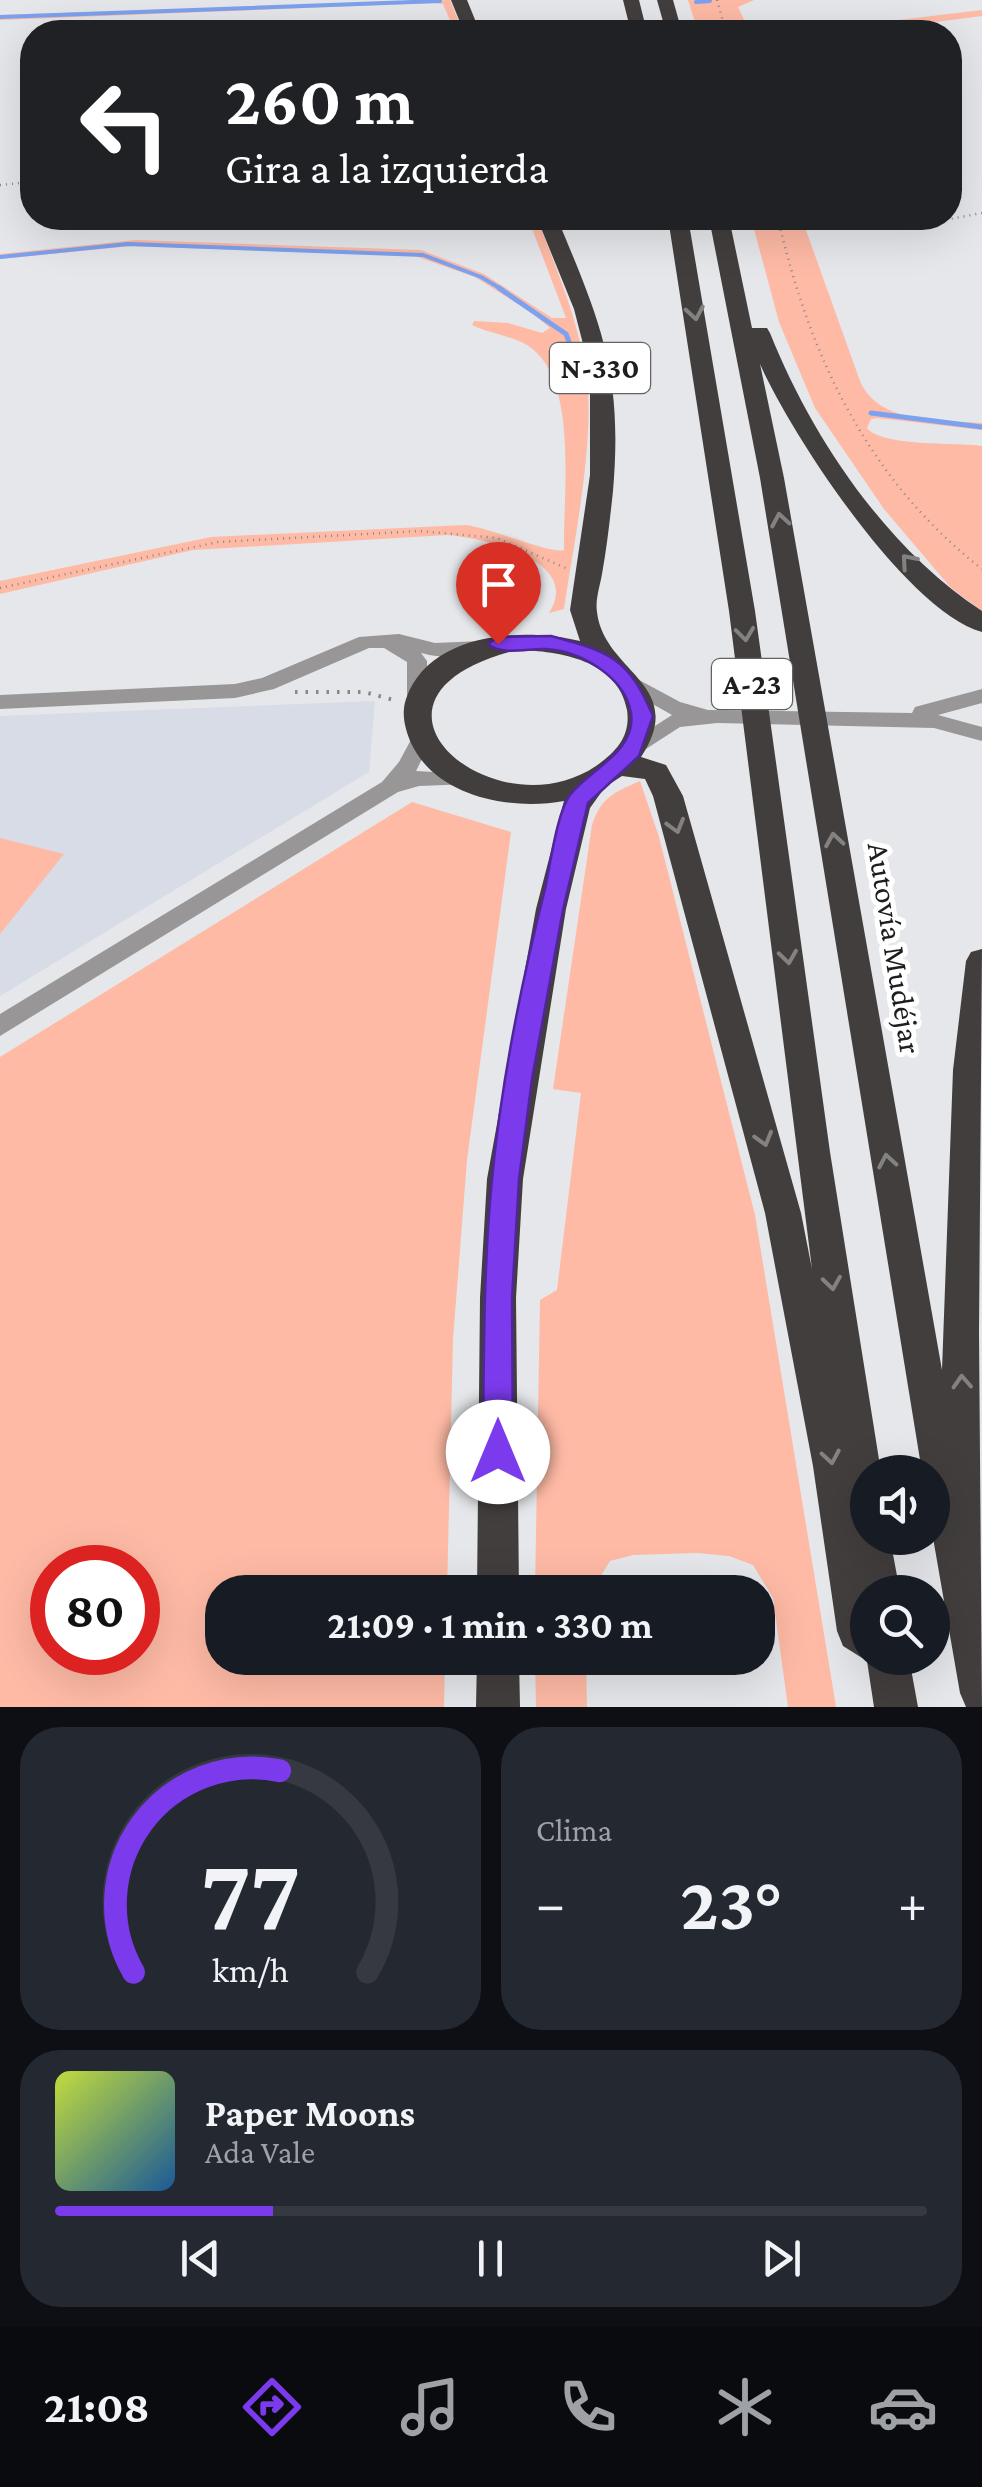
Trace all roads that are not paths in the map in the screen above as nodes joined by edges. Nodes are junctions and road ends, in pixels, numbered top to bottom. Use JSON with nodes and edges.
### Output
{"nodes":[{"id":1,"x":551,"y":230,"type":"edge"},
{"id":2,"x":680,"y":230,"type":"edge"},
{"id":3,"x":722,"y":230,"type":"edge"},
{"id":4,"x":740,"y":310,"type":"junction"},
{"id":5,"x":583,"y":610,"type":"junction"},
{"id":6,"x":982,"y":623,"type":"edge"},
{"id":7,"x":374,"y":640,"type":"junction"},
{"id":8,"x":536,"y":641,"type":"junction"},
{"id":9,"x":481,"y":648,"type":"junction"},
{"id":10,"x":617,"y":672,"type":"junction"},
{"id":11,"x":982,"y":696,"type":"edge"},
{"id":12,"x":0,"y":702,"type":"edge"},
{"id":13,"x":718,"y":716,"type":"junction"},
{"id":14,"x":854,"y":717,"type":"junction"},
{"id":15,"x":413,"y":719,"type":"junction"},
{"id":16,"x":982,"y":734,"type":"edge"},
{"id":17,"x":615,"y":766,"type":"junction"},
{"id":18,"x":462,"y":779,"type":"junction"},
{"id":19,"x":390,"y":787,"type":"junction"},
{"id":20,"x":492,"y":790,"type":"junction"},
{"id":21,"x":551,"y":910,"type":"junction"},
{"id":22,"x":982,"y":960,"type":"edge"},
{"id":23,"x":0,"y":1026,"type":"edge"},
{"id":24,"x":859,"y":1455,"type":"edge"},
{"id":25,"x":498,"y":1575,"type":"edge"},
{"id":26,"x":850,"y":1579,"type":"edge"},
{"id":27,"x":961,"y":1581,"type":"junction"},
{"id":28,"x":498,"y":1675,"type":"edge"},
{"id":29,"x":888,"y":1675,"type":"edge"},
{"id":30,"x":982,"y":1693,"type":"edge"},
{"id":31,"x":498,"y":1707,"type":"edge"},
{"id":32,"x":896,"y":1707,"type":"edge"}],
"edges":[{"from":1,"to":5,"type":"highway","number":"N-330"},
{"from":2,"to":24,"type":"highway","number":"A-23","one_way":true},
{"from":3,"to":4,"type":"highway","name":"Autovía Mudéjar","number":"A-23"},
{"from":6,"to":4,"type":"highway","one_way":true},
{"from":27,"to":4,"type":"highway","name":"Autovía Mudéjar","number":"A-23","one_way":true},
{"from":5,"to":8,"type":"highway"},
{"from":5,"to":10,"type":"highway"},
{"from":7,"to":9,"type":"street"},
{"from":7,"to":12,"type":"street"},
{"from":7,"to":15,"type":"street"},
{"from":8,"to":9,"type":"highway"},
{"from":8,"to":10,"type":"highway"},
{"from":9,"to":15,"type":"highway"},
{"from":10,"to":13,"type":"street"},
{"from":10,"to":17,"type":"highway"},
{"from":11,"to":14,"type":"street"},
{"from":13,"to":14,"type":"street"},
{"from":13,"to":17,"type":"street"},
{"from":14,"to":16,"type":"street"},
{"from":15,"to":18,"type":"highway"},
{"from":15,"to":19,"type":"street"},
{"from":17,"to":20,"type":"highway"},
{"from":17,"to":21,"type":"highway"},
{"from":17,"to":26,"type":"highway","one_way":true},
{"from":18,"to":19,"type":"street"},
{"from":18,"to":20,"type":"highway"},
{"from":19,"to":23,"type":"street"},
{"from":20,"to":21,"type":"highway"},
{"from":21,"to":25,"type":"highway"},
{"from":27,"to":22,"type":"highway","one_way":true},
{"from":27,"to":30,"type":"highway","name":"Autovía Mudéjar","number":"A-23"},
{"from":28,"to":31,"type":"highway"},
{"from":29,"to":32,"type":"highway"}]}
